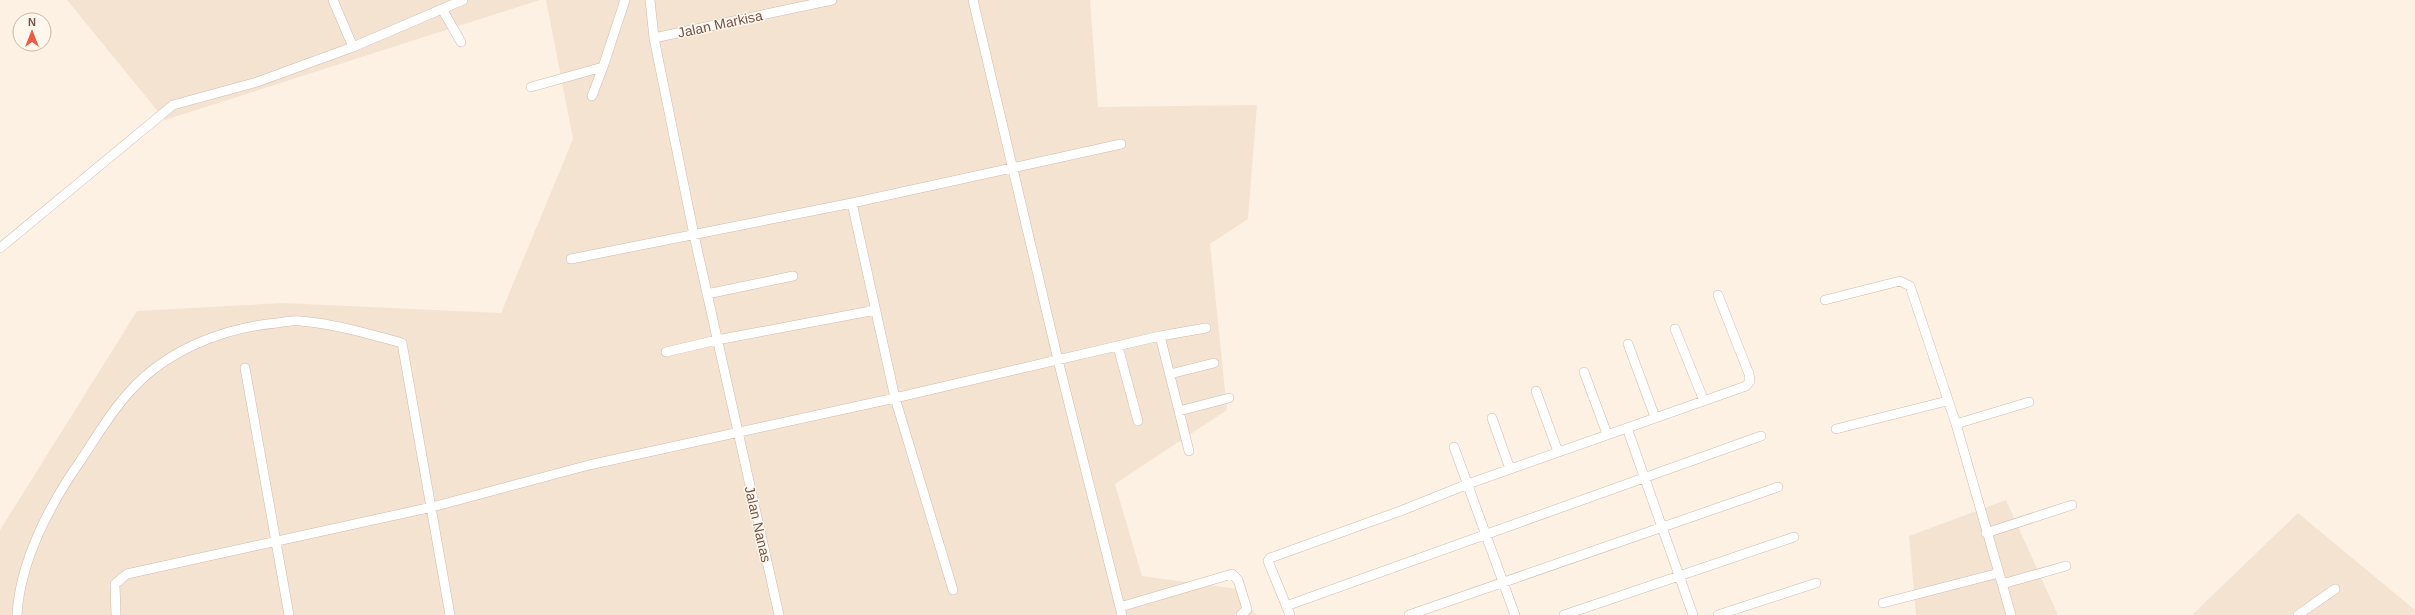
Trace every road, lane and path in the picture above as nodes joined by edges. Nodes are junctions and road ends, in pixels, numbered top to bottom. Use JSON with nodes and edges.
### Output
{"nodes":[{"id":1,"x":333,"y":0,"type":"edge"},
{"id":2,"x":463,"y":0,"type":"edge"},
{"id":3,"x":625,"y":0,"type":"edge"},
{"id":4,"x":650,"y":0,"type":"edge"},
{"id":5,"x":832,"y":0,"type":"edge"},
{"id":6,"x":973,"y":0,"type":"edge"},
{"id":7,"x":442,"y":9,"type":"junction"},
{"id":8,"x":654,"y":38,"type":"junction"},
{"id":9,"x":461,"y":42,"type":"dead end"},
{"id":10,"x":353,"y":47,"type":"junction"},
{"id":11,"x":603,"y":67,"type":"junction"},
{"id":12,"x":531,"y":87,"type":"dead end"},
{"id":13,"x":592,"y":96,"type":"dead end"},
{"id":14,"x":1121,"y":144,"type":"dead end"},
{"id":15,"x":1012,"y":167,"type":"junction"},
{"id":16,"x":852,"y":203,"type":"junction"},
{"id":17,"x":694,"y":235,"type":"junction"},
{"id":18,"x":0,"y":248,"type":"edge"},
{"id":19,"x":571,"y":259,"type":"dead end"},
{"id":20,"x":794,"y":276,"type":"dead end"},
{"id":21,"x":707,"y":294,"type":"junction"},
{"id":22,"x":1718,"y":295,"type":"dead end"},
{"id":23,"x":1825,"y":300,"type":"dead end"},
{"id":24,"x":876,"y":310,"type":"junction"},
{"id":25,"x":1206,"y":328,"type":"dead end"},
{"id":26,"x":1675,"y":329,"type":"dead end"},
{"id":27,"x":1160,"y":336,"type":"junction"},
{"id":28,"x":717,"y":340,"type":"junction"},
{"id":29,"x":1628,"y":344,"type":"dead end"},
{"id":30,"x":1118,"y":347,"type":"junction"},
{"id":31,"x":666,"y":352,"type":"dead end"},
{"id":32,"x":1058,"y":360,"type":"junction"},
{"id":33,"x":1214,"y":363,"type":"dead end"},
{"id":34,"x":245,"y":368,"type":"dead end"},
{"id":35,"x":1584,"y":372,"type":"dead end"},
{"id":36,"x":1170,"y":374,"type":"junction"},
{"id":37,"x":1536,"y":391,"type":"dead end"},
{"id":38,"x":895,"y":398,"type":"junction"},
{"id":39,"x":1228,"y":398,"type":"dead end"},
{"id":40,"x":1704,"y":401,"type":"junction"},
{"id":41,"x":1947,"y":402,"type":"junction"},
{"id":42,"x":2029,"y":402,"type":"dead end"},
{"id":43,"x":1179,"y":411,"type":"junction"},
{"id":44,"x":1655,"y":417,"type":"junction"},
{"id":45,"x":1492,"y":418,"type":"dead end"},
{"id":46,"x":1138,"y":421,"type":"dead end"},
{"id":47,"x":1956,"y":424,"type":"junction"},
{"id":48,"x":1627,"y":428,"type":"junction"},
{"id":49,"x":1836,"y":429,"type":"dead end"},
{"id":50,"x":737,"y":433,"type":"junction"},
{"id":51,"x":1608,"y":434,"type":"junction"},
{"id":52,"x":1761,"y":436,"type":"dead end"},
{"id":53,"x":1454,"y":447,"type":"dead end"},
{"id":54,"x":1189,"y":451,"type":"dead end"},
{"id":55,"x":1558,"y":452,"type":"junction"},
{"id":56,"x":1510,"y":469,"type":"junction"},
{"id":57,"x":1645,"y":476,"type":"junction"},
{"id":58,"x":1468,"y":484,"type":"junction"},
{"id":59,"x":1778,"y":487,"type":"dead end"},
{"id":60,"x":2072,"y":505,"type":"dead end"},
{"id":61,"x":432,"y":507,"type":"junction"},
{"id":62,"x":1663,"y":526,"type":"junction"},
{"id":63,"x":1986,"y":533,"type":"junction"},
{"id":64,"x":1485,"y":534,"type":"junction"},
{"id":65,"x":1794,"y":536,"type":"dead end"},
{"id":66,"x":275,"y":540,"type":"junction"},
{"id":67,"x":2066,"y":566,"type":"dead end"},
{"id":68,"x":1999,"y":573,"type":"junction"},
{"id":69,"x":1678,"y":575,"type":"junction"},
{"id":70,"x":1502,"y":582,"type":"junction"},
{"id":71,"x":1816,"y":583,"type":"dead end"},
{"id":72,"x":2002,"y":584,"type":"junction"},
{"id":73,"x":2335,"y":589,"type":"dead end"},
{"id":74,"x":953,"y":590,"type":"dead end"},
{"id":75,"x":1883,"y":603,"type":"dead end"},
{"id":76,"x":1288,"y":610,"type":"edge"},
{"id":77,"x":1121,"y":611,"type":"edge"},
{"id":78,"x":17,"y":615,"type":"edge"},
{"id":79,"x":116,"y":615,"type":"edge"},
{"id":80,"x":289,"y":615,"type":"edge"},
{"id":81,"x":450,"y":615,"type":"edge"},
{"id":82,"x":779,"y":615,"type":"edge"},
{"id":83,"x":1241,"y":615,"type":"edge"},
{"id":84,"x":1409,"y":615,"type":"edge"},
{"id":85,"x":1515,"y":615,"type":"edge"},
{"id":86,"x":1564,"y":615,"type":"edge"},
{"id":87,"x":1693,"y":615,"type":"edge"},
{"id":88,"x":1718,"y":615,"type":"edge"},
{"id":89,"x":2011,"y":615,"type":"edge"},
{"id":90,"x":2298,"y":615,"type":"edge"}],
"edges":[{"from":1,"to":10,"type":"street"},
{"from":2,"to":7,"type":"street"},
{"from":3,"to":11,"type":"street"},
{"from":4,"to":8,"type":"street","name":"Jalan Nanas"},
{"from":5,"to":8,"type":"street","name":"Jalan Markisa"},
{"from":6,"to":15,"type":"street"},
{"from":7,"to":9,"type":"street"},
{"from":7,"to":10,"type":"street"},
{"from":8,"to":17,"type":"street","name":"Jalan Nanas"},
{"from":10,"to":18,"type":"street"},
{"from":11,"to":12,"type":"street"},
{"from":11,"to":13,"type":"street"},
{"from":14,"to":15,"type":"street"},
{"from":15,"to":16,"type":"street"},
{"from":15,"to":32,"type":"street"},
{"from":16,"to":17,"type":"street"},
{"from":16,"to":24,"type":"street"},
{"from":17,"to":19,"type":"street"},
{"from":17,"to":21,"type":"street","name":"Jalan Nanas"},
{"from":20,"to":21,"type":"street"},
{"from":21,"to":28,"type":"street","name":"Jalan Nanas"},
{"from":22,"to":40,"type":"street"},
{"from":23,"to":41,"type":"street"},
{"from":24,"to":28,"type":"street"},
{"from":24,"to":38,"type":"street"},
{"from":25,"to":27,"type":"street"},
{"from":26,"to":40,"type":"street"},
{"from":27,"to":30,"type":"street"},
{"from":27,"to":36,"type":"street"},
{"from":28,"to":31,"type":"street"},
{"from":28,"to":50,"type":"street","name":"Jalan Nanas"},
{"from":29,"to":44,"type":"street"},
{"from":30,"to":32,"type":"street"},
{"from":30,"to":46,"type":"street"},
{"from":32,"to":38,"type":"street"},
{"from":32,"to":77,"type":"street"},
{"from":33,"to":36,"type":"street"},
{"from":34,"to":66,"type":"street"},
{"from":35,"to":51,"type":"street"},
{"from":36,"to":43,"type":"street"},
{"from":37,"to":55,"type":"street"},
{"from":38,"to":50,"type":"street"},
{"from":38,"to":74,"type":"street"},
{"from":39,"to":43,"type":"street"},
{"from":40,"to":44,"type":"street"},
{"from":41,"to":47,"type":"street"},
{"from":41,"to":49,"type":"street"},
{"from":42,"to":47,"type":"street"},
{"from":43,"to":54,"type":"street"},
{"from":44,"to":48,"type":"street"},
{"from":45,"to":56,"type":"street"},
{"from":47,"to":63,"type":"street"},
{"from":48,"to":51,"type":"street"},
{"from":48,"to":57,"type":"street"},
{"from":50,"to":61,"type":"street"},
{"from":50,"to":82,"type":"street","name":"Jalan Nanas"},
{"from":51,"to":55,"type":"street"},
{"from":52,"to":57,"type":"street"},
{"from":53,"to":58,"type":"street"},
{"from":55,"to":56,"type":"street"},
{"from":56,"to":58,"type":"street"},
{"from":57,"to":62,"type":"street"},
{"from":57,"to":64,"type":"street"},
{"from":58,"to":64,"type":"street"},
{"from":58,"to":76,"type":"street"},
{"from":59,"to":62,"type":"street"},
{"from":60,"to":63,"type":"street"},
{"from":61,"to":66,"type":"street"},
{"from":61,"to":78,"type":"street"},
{"from":61,"to":81,"type":"street"},
{"from":62,"to":69,"type":"street"},
{"from":62,"to":70,"type":"street"},
{"from":63,"to":68,"type":"street"},
{"from":64,"to":70,"type":"street"},
{"from":64,"to":76,"type":"street"},
{"from":65,"to":69,"type":"street"},
{"from":66,"to":79,"type":"street"},
{"from":66,"to":80,"type":"street"},
{"from":67,"to":72,"type":"street"},
{"from":68,"to":72,"type":"street"},
{"from":68,"to":75,"type":"street"},
{"from":69,"to":86,"type":"street"},
{"from":69,"to":87,"type":"street"},
{"from":70,"to":84,"type":"street"},
{"from":70,"to":85,"type":"street"},
{"from":71,"to":88,"type":"street"},
{"from":72,"to":89,"type":"street"},
{"from":73,"to":90,"type":"street"},
{"from":77,"to":83,"type":"street"}]}
